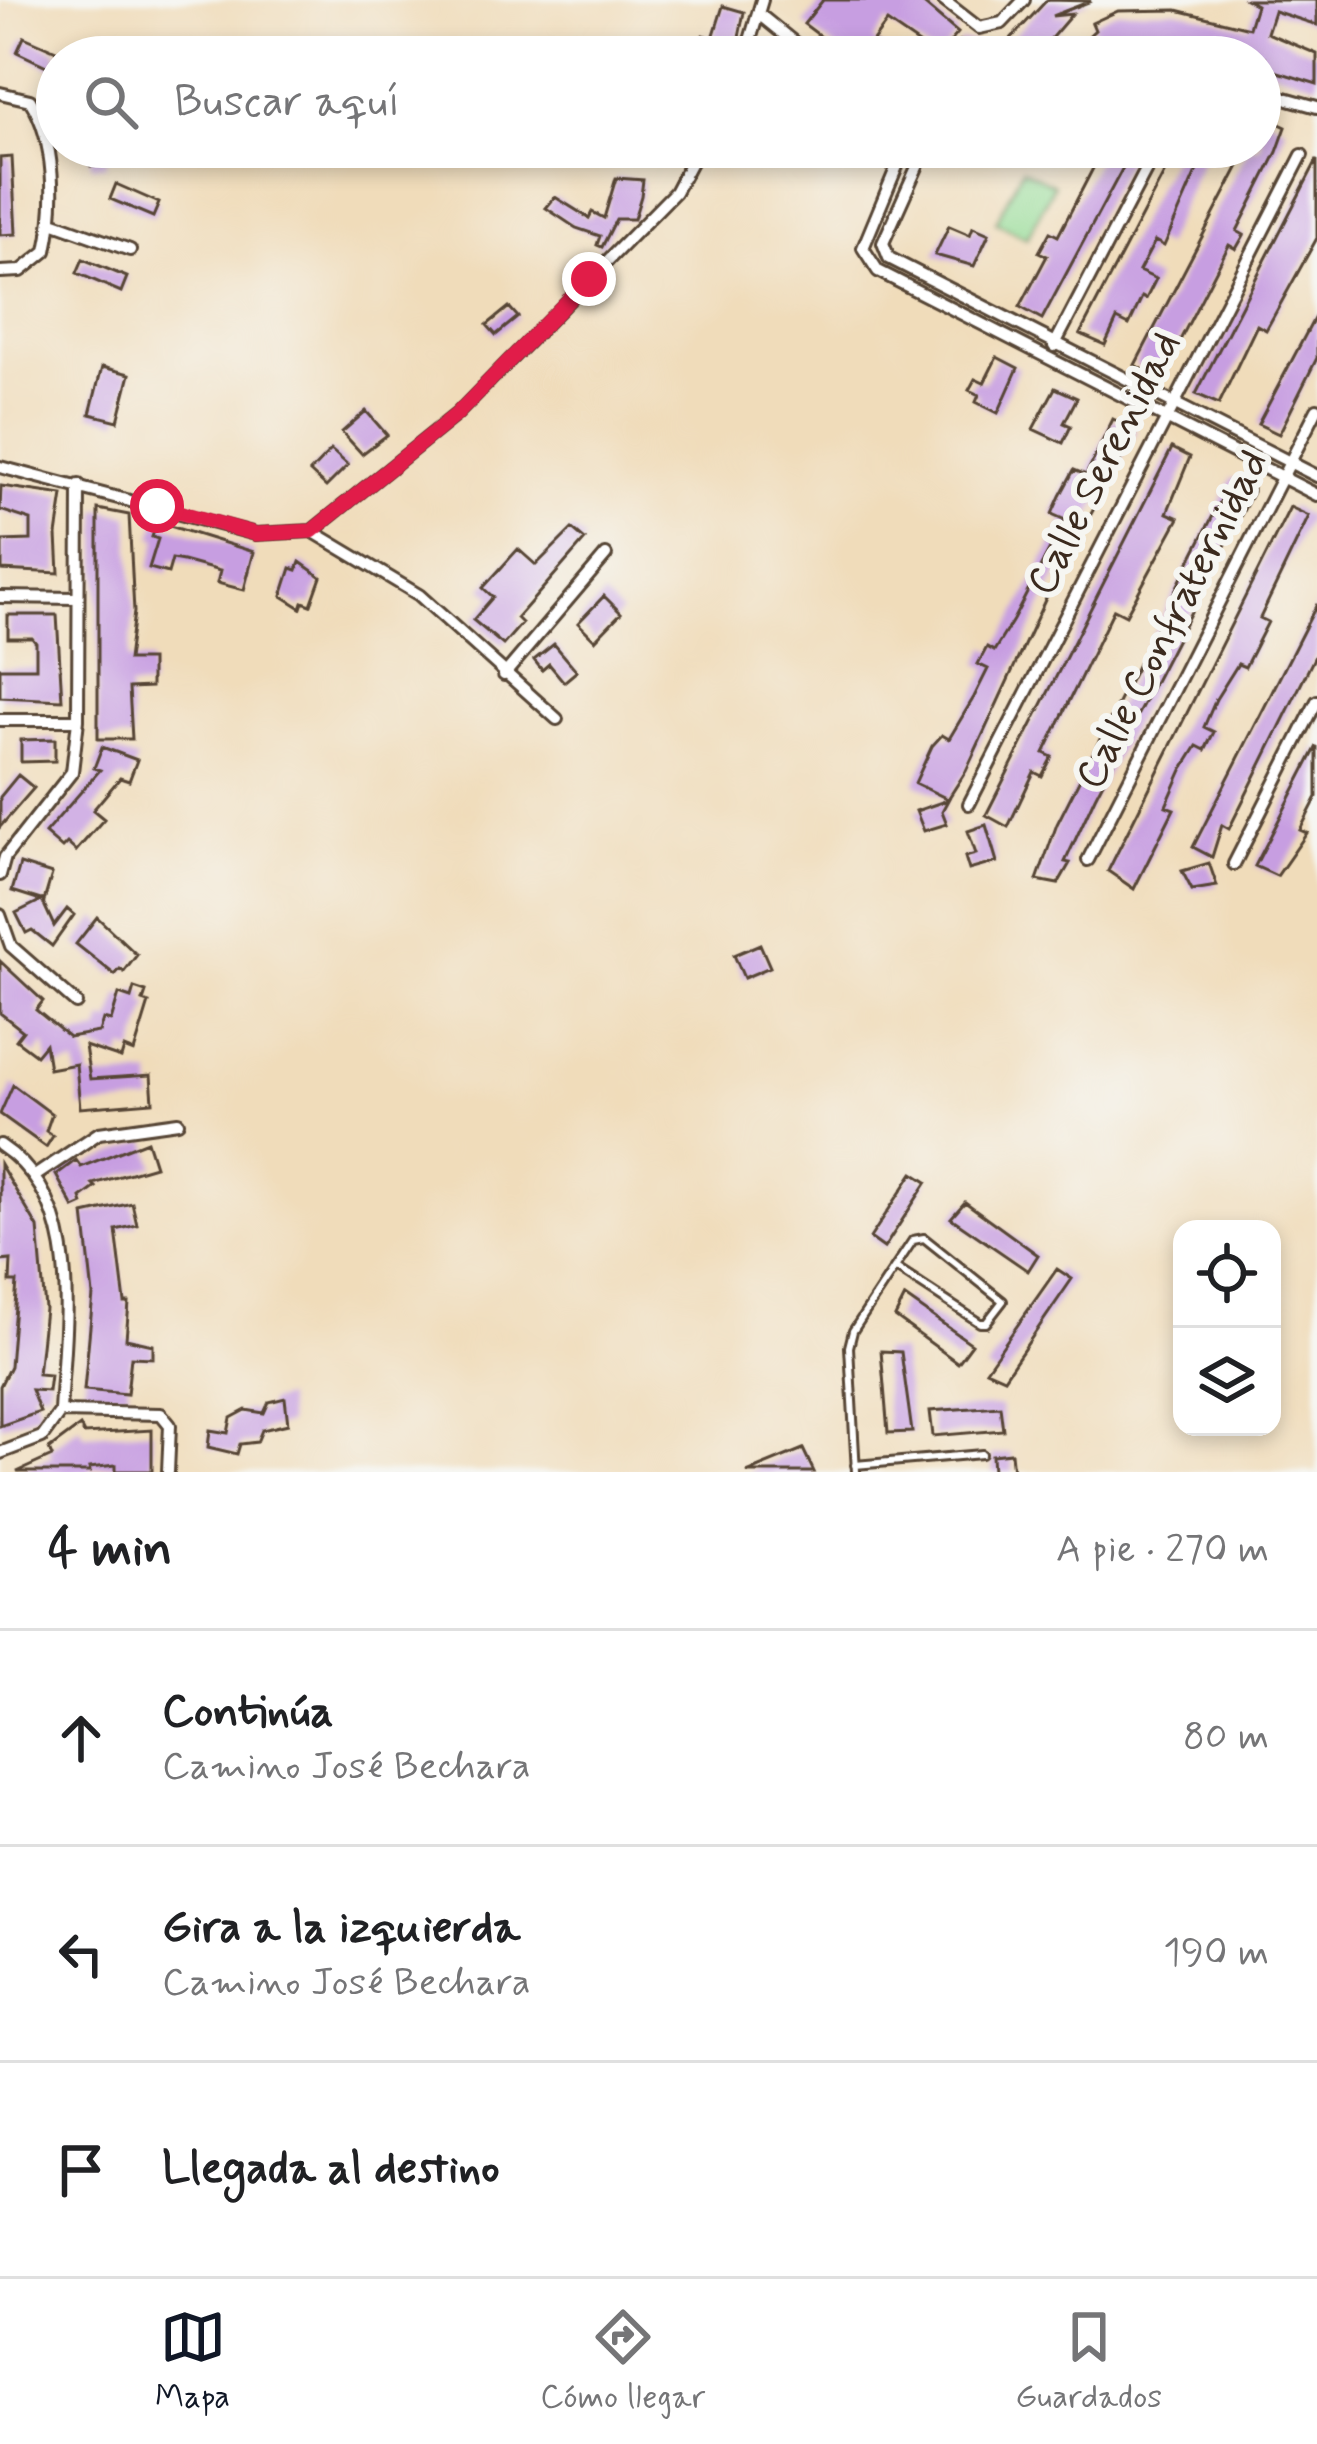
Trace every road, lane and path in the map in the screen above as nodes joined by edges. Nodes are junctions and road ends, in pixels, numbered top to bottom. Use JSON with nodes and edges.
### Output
{"nodes":[{"id":1,"x":762,"y":0,"type":"edge"},
{"id":2,"x":943,"y":0,"type":"edge"},
{"id":3,"x":1024,"y":0,"type":"edge"},
{"id":4,"x":760,"y":15,"type":"junction"},
{"id":5,"x":752,"y":36,"type":"edge"},
{"id":6,"x":786,"y":36,"type":"edge"},
{"id":7,"x":0,"y":93,"type":"edge"},
{"id":8,"x":1281,"y":97,"type":"edge"},
{"id":9,"x":1317,"y":107,"type":"edge"},
{"id":10,"x":36,"y":110,"type":"edge"},
{"id":11,"x":1302,"y":155,"type":"dead end"},
{"id":12,"x":49,"y":168,"type":"edge"},
{"id":13,"x":688,"y":168,"type":"edge"},
{"id":14,"x":896,"y":168,"type":"edge"},
{"id":15,"x":917,"y":168,"type":"edge"},
{"id":16,"x":1147,"y":168,"type":"edge"},
{"id":17,"x":52,"y":222,"type":"junction"},
{"id":18,"x":883,"y":243,"type":"junction"},
{"id":19,"x":863,"y":248,"type":"junction"},
{"id":20,"x":130,"y":250,"type":"dead end"},
{"id":21,"x":0,"y":272,"type":"edge"},
{"id":22,"x":1055,"y":343,"type":"junction"},
{"id":23,"x":1048,"y":357,"type":"junction"},
{"id":24,"x":1172,"y":403,"type":"junction"},
{"id":25,"x":1317,"y":410,"type":"edge"},
{"id":26,"x":1164,"y":418,"type":"junction"},
{"id":27,"x":1291,"y":462,"type":"junction"},
{"id":28,"x":0,"y":467,"type":"edge"},
{"id":29,"x":1317,"y":476,"type":"edge"},
{"id":30,"x":1282,"y":478,"type":"junction"},
{"id":31,"x":79,"y":485,"type":"junction"},
{"id":32,"x":1317,"y":495,"type":"edge"},
{"id":33,"x":312,"y":531,"type":"junction"},
{"id":34,"x":606,"y":555,"type":"dead end"},
{"id":35,"x":0,"y":597,"type":"edge"},
{"id":36,"x":77,"y":598,"type":"junction"},
{"id":37,"x":504,"y":675,"type":"junction"},
{"id":38,"x":1317,"y":701,"type":"edge"},
{"id":39,"x":557,"y":719,"type":"dead end"},
{"id":40,"x":0,"y":720,"type":"edge"},
{"id":41,"x":78,"y":720,"type":"junction"},
{"id":42,"x":968,"y":804,"type":"dead end"},
{"id":43,"x":1088,"y":860,"type":"dead end"},
{"id":44,"x":1234,"y":864,"type":"dead end"},
{"id":45,"x":0,"y":875,"type":"edge"},
{"id":46,"x":0,"y":915,"type":"edge"},
{"id":47,"x":76,"y":1003,"type":"dead end"},
{"id":48,"x":178,"y":1123,"type":"dead end"},
{"id":49,"x":0,"y":1145,"type":"edge"},
{"id":50,"x":35,"y":1176,"type":"junction"},
{"id":51,"x":896,"y":1268,"type":"junction"},
{"id":52,"x":60,"y":1412,"type":"junction"},
{"id":53,"x":0,"y":1453,"type":"edge"},
{"id":54,"x":982,"y":1454,"type":"dead end"},
{"id":55,"x":855,"y":1469,"type":"edge"},
{"id":56,"x":168,"y":1472,"type":"edge"}],
"edges":[{"from":1,"to":4,"type":"street"},
{"from":2,"to":3,"type":"street"},
{"from":4,"to":5,"type":"street"},
{"from":4,"to":6,"type":"street"},
{"from":7,"to":10,"type":"street"},
{"from":8,"to":9,"type":"street"},
{"from":11,"to":24,"type":"street","name":"Calle Serenidad"},
{"from":12,"to":17,"type":"street"},
{"from":13,"to":33,"type":"street"},
{"from":14,"to":19,"type":"street"},
{"from":15,"to":18,"type":"street"},
{"from":16,"to":22,"type":"street"},
{"from":17,"to":20,"type":"street"},
{"from":17,"to":21,"type":"street"},
{"from":18,"to":19,"type":"street"},
{"from":18,"to":22,"type":"street"},
{"from":19,"to":23,"type":"street"},
{"from":22,"to":23,"type":"street"},
{"from":22,"to":24,"type":"street"},
{"from":23,"to":26,"type":"street"},
{"from":24,"to":26,"type":"street","name":"Calle Serenidad"},
{"from":24,"to":27,"type":"street"},
{"from":25,"to":27,"type":"street","name":"Calle Confraternidad"},
{"from":26,"to":30,"type":"street"},
{"from":26,"to":42,"type":"street","name":"Calle Serenidad"},
{"from":27,"to":29,"type":"street"},
{"from":27,"to":30,"type":"street","name":"Calle Confraternidad"},
{"from":28,"to":31,"type":"street"},
{"from":30,"to":32,"type":"street"},
{"from":30,"to":43,"type":"street","name":"Calle Confraternidad"},
{"from":31,"to":33,"type":"street"},
{"from":31,"to":36,"type":"street"},
{"from":33,"to":37,"type":"street"},
{"from":34,"to":37,"type":"street"},
{"from":35,"to":36,"type":"street"},
{"from":36,"to":41,"type":"street"},
{"from":37,"to":39,"type":"street"},
{"from":38,"to":44,"type":"street"},
{"from":40,"to":41,"type":"street"},
{"from":41,"to":45,"type":"street"},
{"from":46,"to":47,"type":"street"},
{"from":48,"to":50,"type":"street"},
{"from":49,"to":50,"type":"street"},
{"from":50,"to":52,"type":"street"},
{"from":51,"to":51,"type":"lane"},
{"from":51,"to":55,"type":"lane"},
{"from":52,"to":53,"type":"street"},
{"from":52,"to":56,"type":"street"},
{"from":54,"to":55,"type":"lane"}]}
